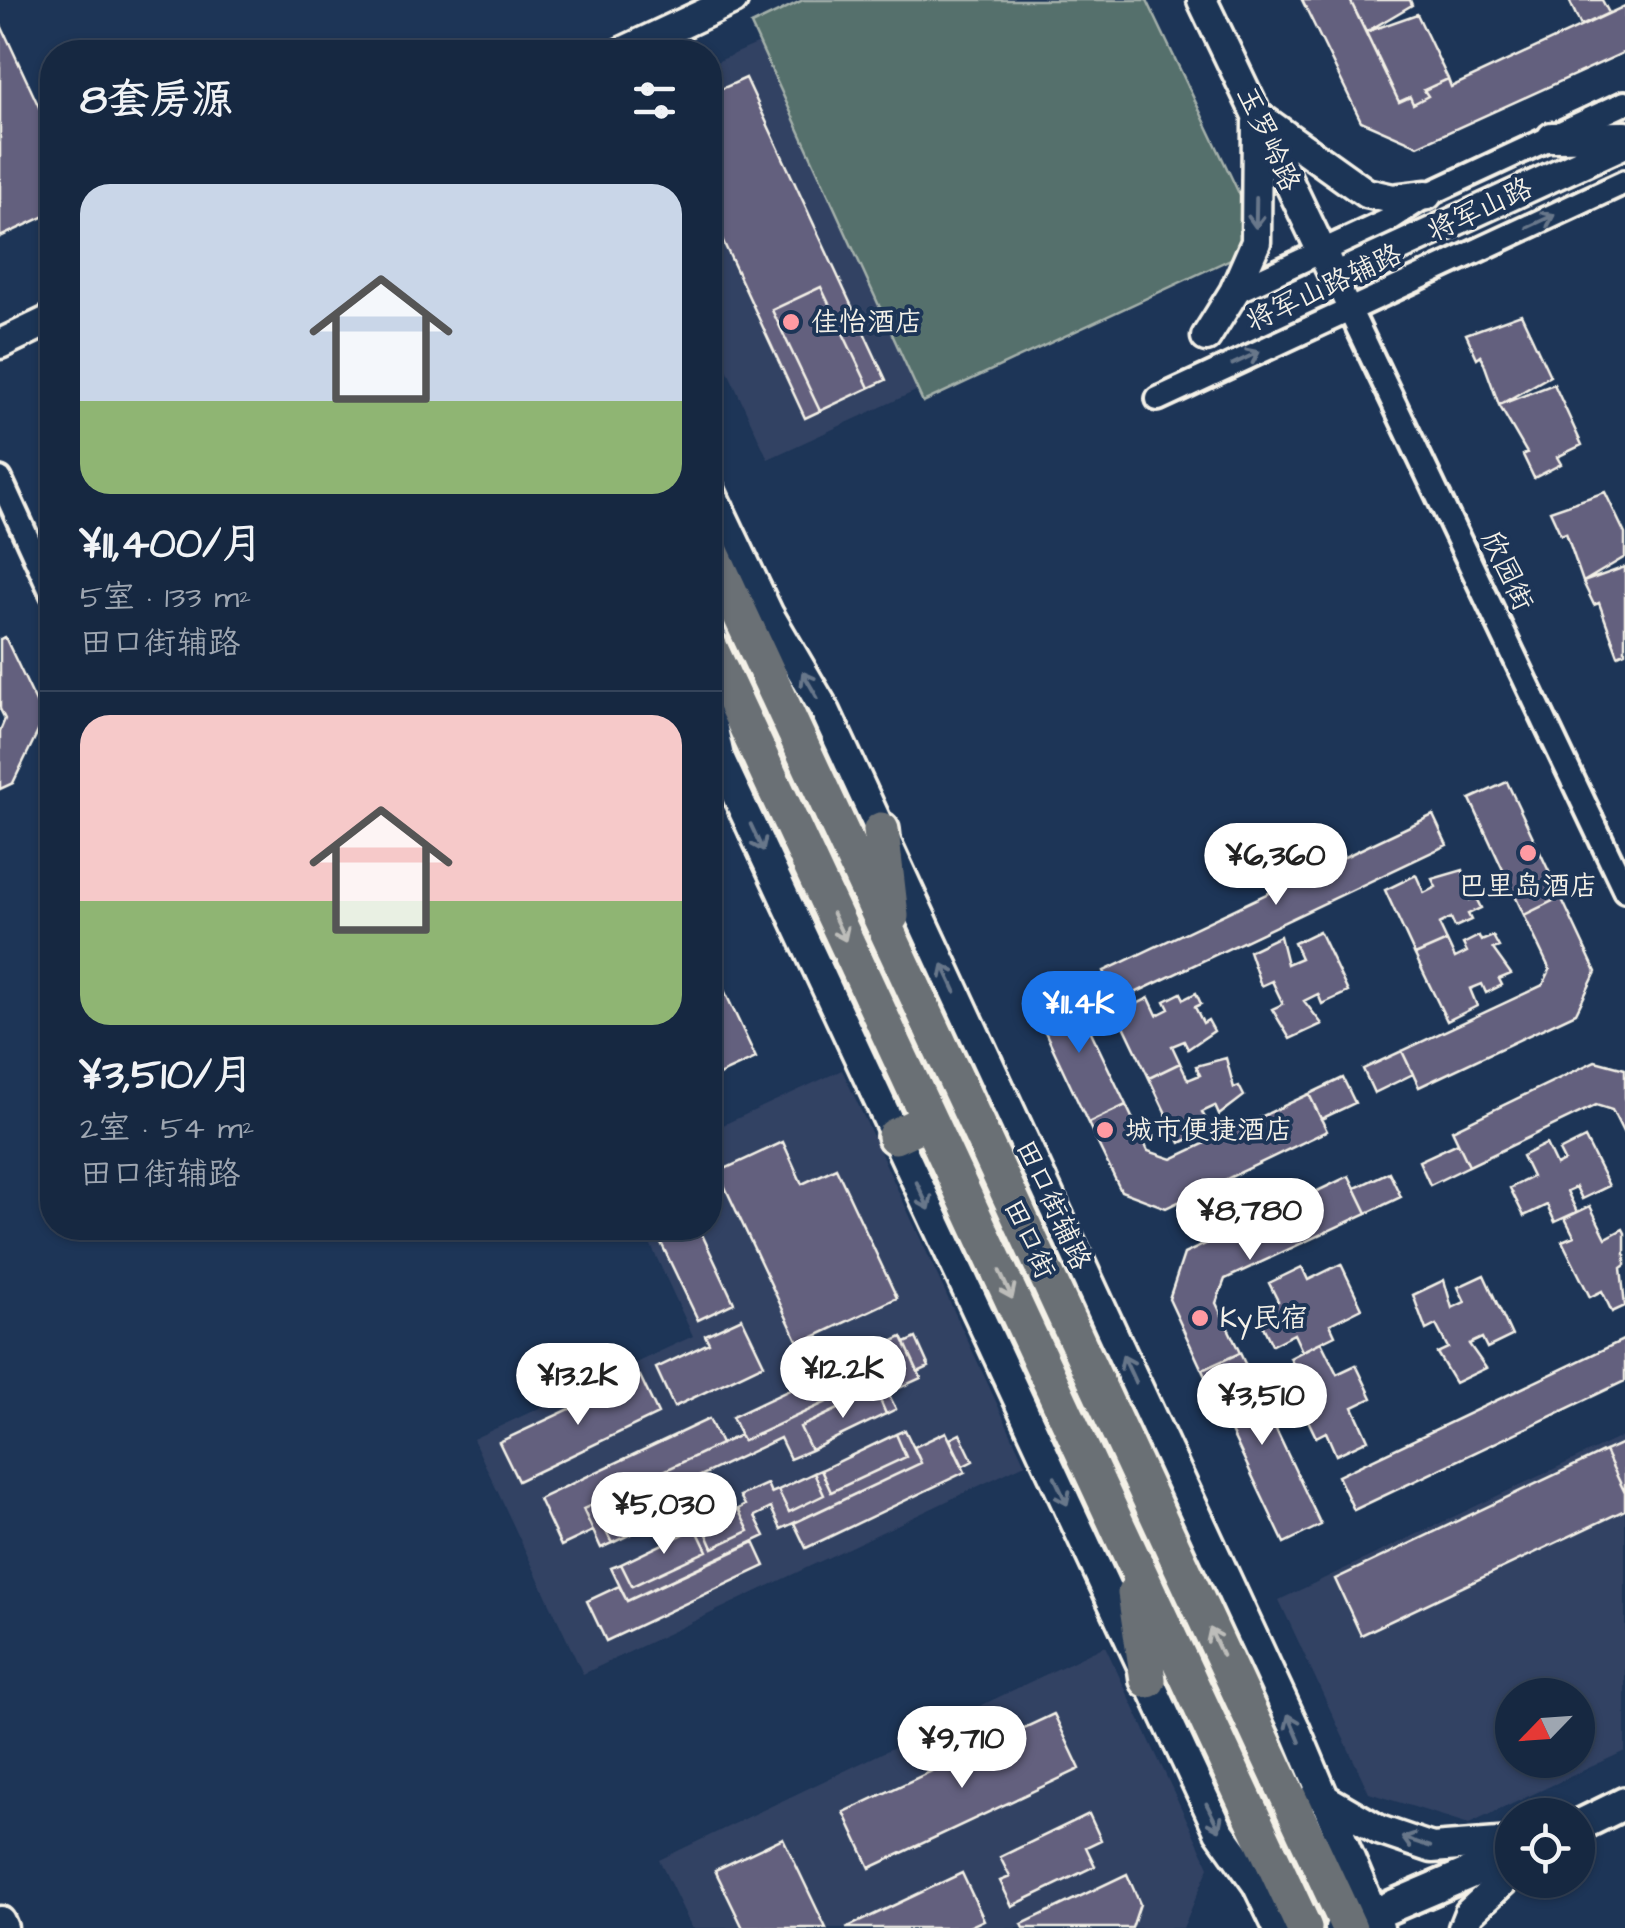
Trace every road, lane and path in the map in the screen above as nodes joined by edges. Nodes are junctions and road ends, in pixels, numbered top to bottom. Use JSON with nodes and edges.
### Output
{"nodes":[{"id":1,"x":732,"y":0,"type":"edge"},
{"id":2,"x":1202,"y":0,"type":"edge"},
{"id":3,"x":647,"y":40,"type":"edge"},
{"id":4,"x":1625,"y":104,"type":"edge"},
{"id":5,"x":1257,"y":115,"type":"junction"},
{"id":6,"x":1552,"y":137,"type":"junction"},
{"id":7,"x":1625,"y":139,"type":"edge"},
{"id":8,"x":1625,"y":182,"type":"edge"},
{"id":9,"x":1427,"y":195,"type":"junction"},
{"id":10,"x":1322,"y":251,"type":"junction"},
{"id":11,"x":1334,"y":277,"type":"junction"},
{"id":12,"x":1234,"y":292,"type":"junction"},
{"id":13,"x":1350,"y":310,"type":"junction"},
{"id":14,"x":40,"y":325,"type":"edge"},
{"id":15,"x":1206,"y":337,"type":"dead end"},
{"id":16,"x":0,"y":344,"type":"edge"},
{"id":17,"x":1158,"y":398,"type":"dead end"},
{"id":18,"x":0,"y":480,"type":"edge"},
{"id":19,"x":722,"y":515,"type":"edge"},
{"id":20,"x":40,"y":567,"type":"edge"},
{"id":21,"x":722,"y":575,"type":"edge"},
{"id":22,"x":722,"y":674,"type":"edge"},
{"id":23,"x":722,"y":765,"type":"edge"},
{"id":24,"x":881,"y":830,"type":"junction"},
{"id":25,"x":1625,"y":890,"type":"edge"},
{"id":26,"x":894,"y":947,"type":"junction"},
{"id":27,"x":929,"y":1120,"type":"junction"},
{"id":28,"x":895,"y":1136,"type":"junction"},
{"id":29,"x":1130,"y":1552,"type":"junction"},
{"id":30,"x":1148,"y":1680,"type":"junction"},
{"id":31,"x":1257,"y":1731,"type":"junction"},
{"id":32,"x":1322,"y":1799,"type":"junction"},
{"id":33,"x":1625,"y":1803,"type":"edge"},
{"id":34,"x":1595,"y":1818,"type":"edge"},
{"id":35,"x":1495,"y":1843,"type":"edge"},
{"id":36,"x":1495,"y":1863,"type":"edge"},
{"id":37,"x":1495,"y":1889,"type":"edge"},
{"id":38,"x":0,"y":1921,"type":"edge"},
{"id":39,"x":1358,"y":1925,"type":"edge"},
{"id":40,"x":3,"y":1928,"type":"edge"},
{"id":41,"x":1278,"y":1928,"type":"edge"},
{"id":42,"x":1304,"y":1928,"type":"edge"},
{"id":43,"x":1463,"y":1928,"type":"edge"}],
"edges":[{"from":1,"to":3,"type":"street"},
{"from":2,"to":5,"type":"street","name":"玉罗岭路"},
{"from":4,"to":6,"type":"street","name":"将军山路辅路"},
{"from":5,"to":9,"type":"street"},
{"from":5,"to":10,"type":"street","name":"玉罗岭路"},
{"from":5,"to":12,"type":"street","one_way":true},
{"from":6,"to":7,"type":"street"},
{"from":6,"to":9,"type":"street","name":"将军山路辅路"},
{"from":7,"to":11,"type":"street","name":"将军山路"},
{"from":13,"to":8,"type":"street","name":"将军山路辅路","one_way":true},
{"from":9,"to":10,"type":"street","name":"将军山路辅路"},
{"from":10,"to":11,"type":"street","name":"玉罗岭路"},
{"from":10,"to":12,"type":"street","name":"将军山路辅路"},
{"from":11,"to":13,"type":"street","name":"欣园街"},
{"from":12,"to":15,"type":"street"},
{"from":17,"to":13,"type":"street","name":"将军山路辅路","one_way":true},
{"from":13,"to":25,"type":"street","name":"欣园街"},
{"from":14,"to":16,"type":"street"},
{"from":18,"to":20,"type":"street"},
{"from":24,"to":19,"type":"street","name":"田口街辅路","one_way":true},
{"from":21,"to":26,"type":"main road","name":"田口街"},
{"from":22,"to":27,"type":"main road","name":"田口街","one_way":true},
{"from":23,"to":28,"type":"street","one_way":true},
{"from":24,"to":26,"type":"main road"},
{"from":32,"to":24,"type":"street","name":"田口街辅路","one_way":true},
{"from":31,"to":26,"type":"main road","name":"田口街","one_way":true},
{"from":27,"to":28,"type":"main road"},
{"from":27,"to":29,"type":"main road","name":"田口街","one_way":true},
{"from":28,"to":30,"type":"street","one_way":true},
{"from":29,"to":30,"type":"main road"},
{"from":29,"to":42,"type":"main road","name":"田口街"},
{"from":30,"to":41,"type":"street","one_way":true},
{"from":31,"to":32,"type":"street"},
{"from":31,"to":39,"type":"main road","name":"田口街"},
{"from":35,"to":32,"type":"street","one_way":true},
{"from":32,"to":39,"type":"street","name":"田口街辅路"},
{"from":33,"to":34,"type":"main road"},
{"from":36,"to":39,"type":"main road"},
{"from":37,"to":43,"type":"street"},
{"from":38,"to":40,"type":"street"}]}
